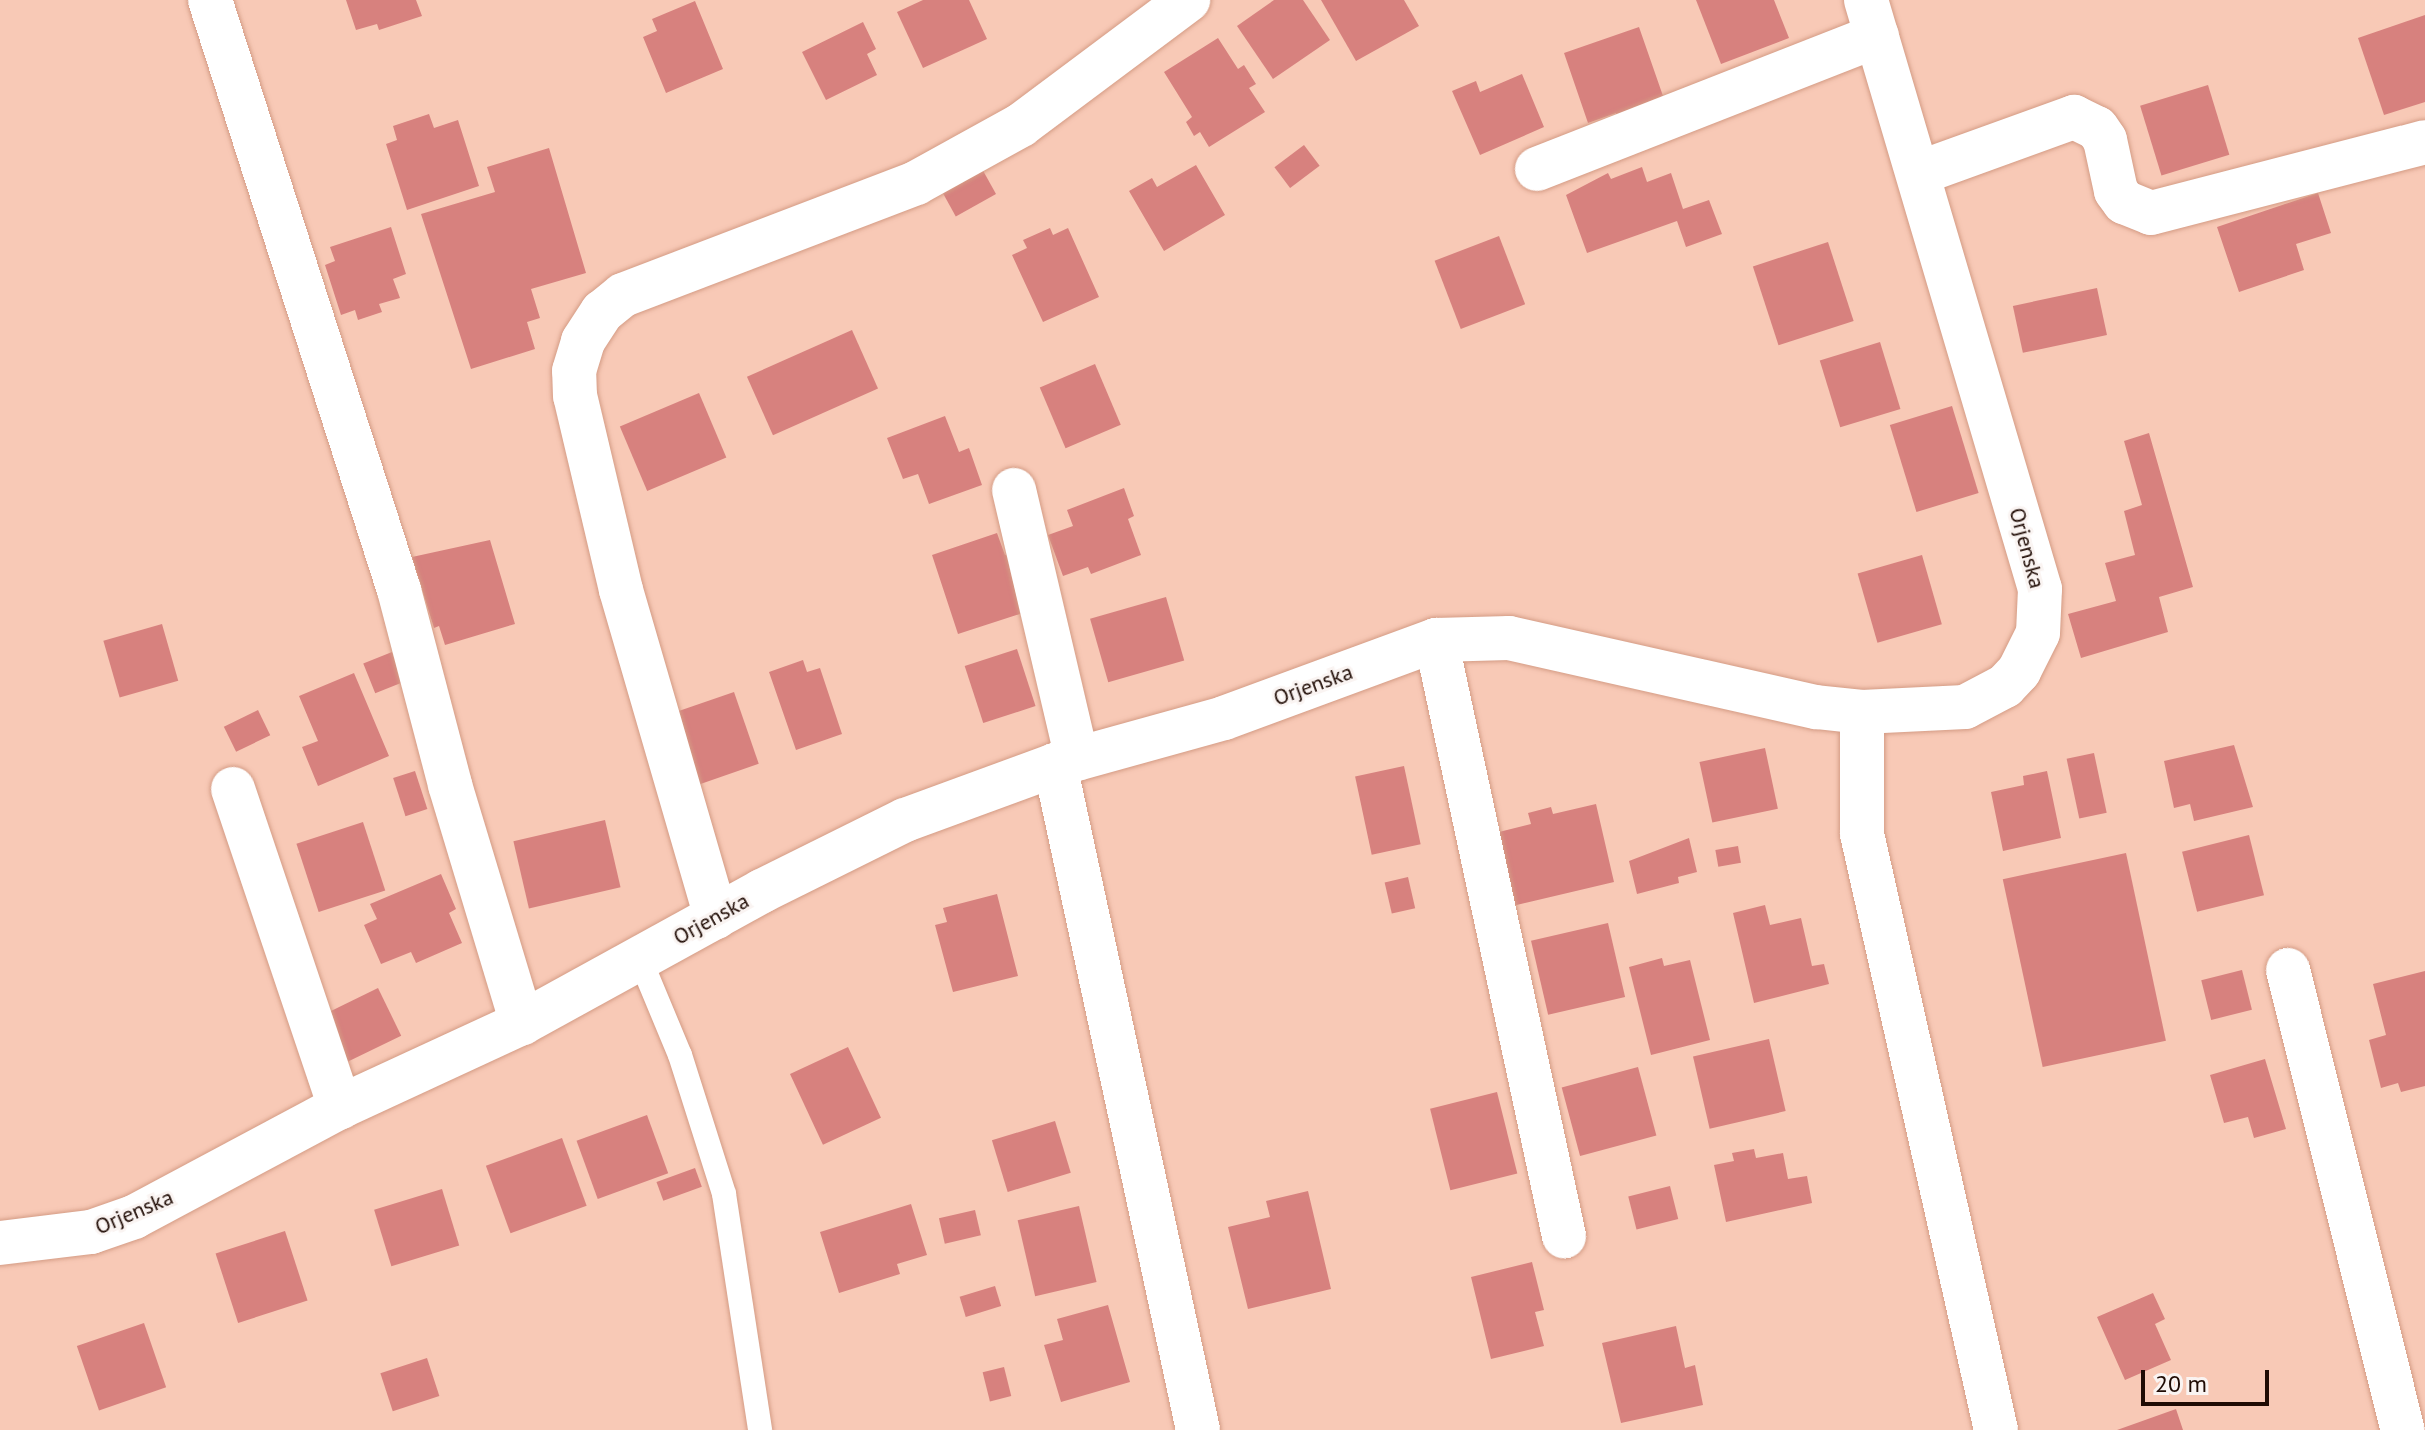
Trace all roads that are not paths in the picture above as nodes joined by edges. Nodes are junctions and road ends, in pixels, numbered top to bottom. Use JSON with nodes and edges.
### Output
{"nodes":[{"id":1,"x":210,"y":0,"type":"edge"},
{"id":2,"x":1188,"y":0,"type":"edge"},
{"id":3,"x":1872,"y":18,"type":"edge"},
{"id":4,"x":2425,"y":142,"type":"edge"},
{"id":5,"x":1537,"y":169,"type":"dead end"},
{"id":6,"x":1919,"y":173,"type":"junction"},
{"id":7,"x":1014,"y":490,"type":"dead end"},
{"id":8,"x":1436,"y":640,"type":"junction"},
{"id":9,"x":1862,"y":712,"type":"junction"},
{"id":10,"x":1066,"y":762,"type":"junction"},
{"id":11,"x":233,"y":789,"type":"dead end"},
{"id":12,"x":716,"y":917,"type":"junction"},
{"id":13,"x":640,"y":959,"type":"junction"},
{"id":14,"x":2288,"y":970,"type":"dead end"},
{"id":15,"x":522,"y":1023,"type":"junction"},
{"id":16,"x":340,"y":1107,"type":"junction"},
{"id":17,"x":1564,"y":1236,"type":"dead end"},
{"id":18,"x":0,"y":1243,"type":"edge"},
{"id":19,"x":760,"y":1430,"type":"edge"},
{"id":20,"x":1198,"y":1430,"type":"edge"},
{"id":21,"x":1996,"y":1430,"type":"edge"},
{"id":22,"x":2403,"y":1430,"type":"edge"}],
"edges":[{"from":1,"to":15,"type":"street"},
{"from":2,"to":12,"type":"street"},
{"from":3,"to":5,"type":"street"},
{"from":3,"to":6,"type":"street","name":"Orjenska"},
{"from":4,"to":6,"type":"street"},
{"from":6,"to":9,"type":"street","name":"Orjenska"},
{"from":7,"to":10,"type":"street"},
{"from":8,"to":9,"type":"street","name":"Orjenska"},
{"from":8,"to":10,"type":"street","name":"Orjenska"},
{"from":8,"to":17,"type":"street"},
{"from":9,"to":21,"type":"street"},
{"from":10,"to":12,"type":"street","name":"Orjenska"},
{"from":10,"to":20,"type":"street"},
{"from":11,"to":16,"type":"street"},
{"from":12,"to":13,"type":"street","name":"Orjenska"},
{"from":13,"to":15,"type":"street","name":"Orjenska"},
{"from":13,"to":19,"type":"lane"},
{"from":14,"to":22,"type":"street"},
{"from":15,"to":16,"type":"street","name":"Orjenska"},
{"from":16,"to":18,"type":"street","name":"Orjenska"}]}
